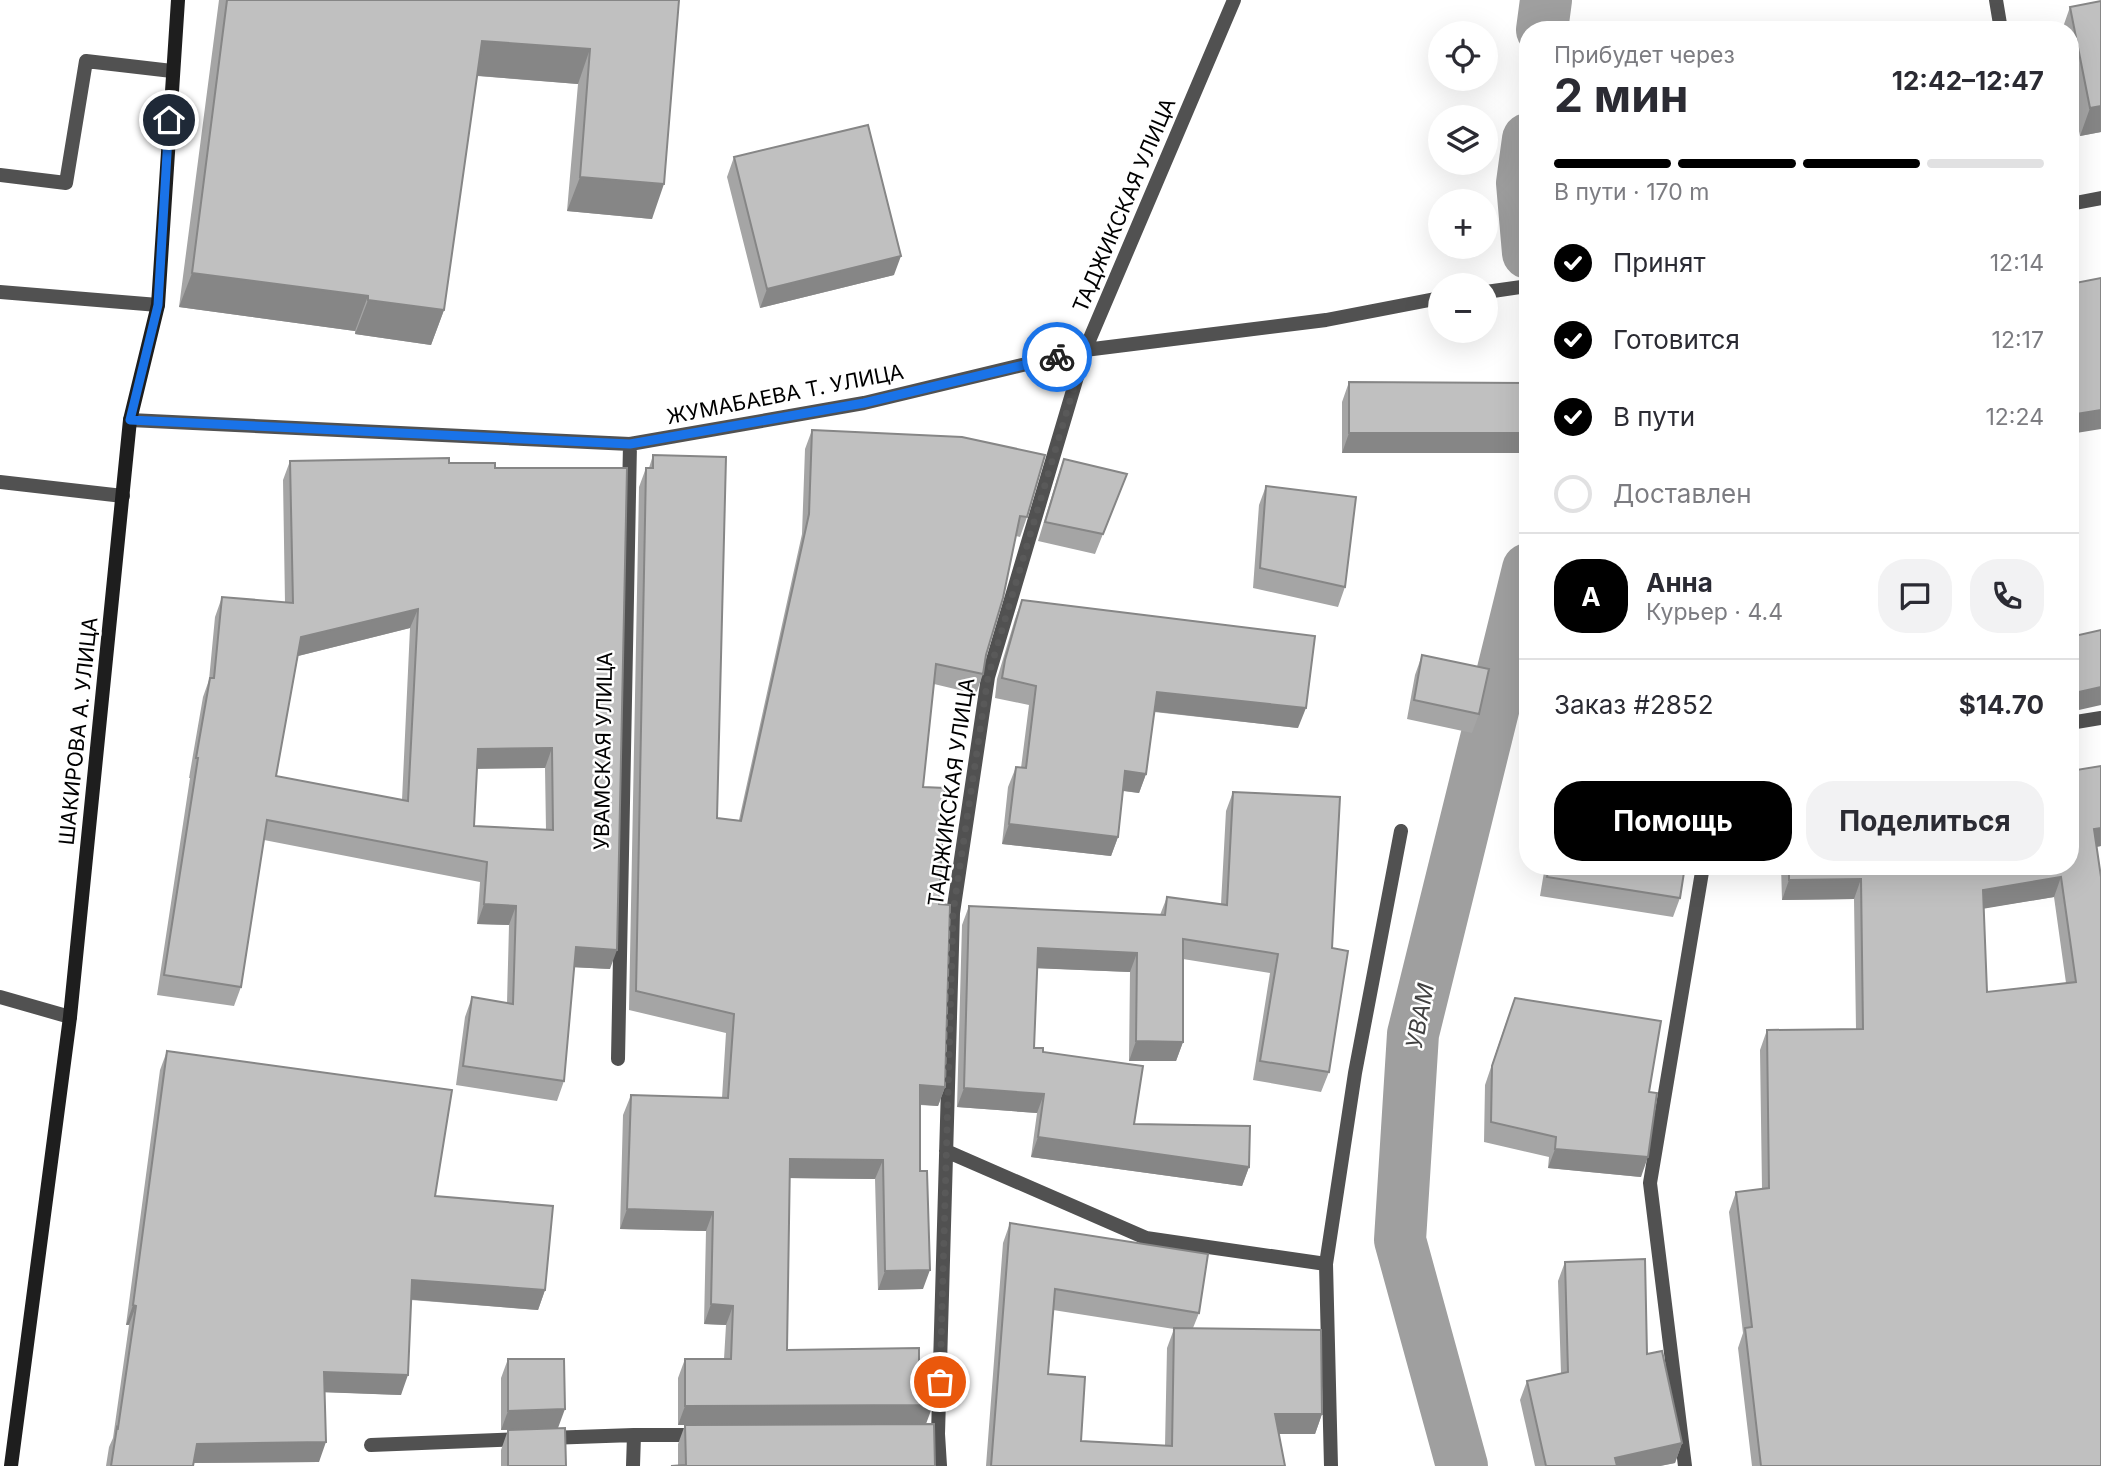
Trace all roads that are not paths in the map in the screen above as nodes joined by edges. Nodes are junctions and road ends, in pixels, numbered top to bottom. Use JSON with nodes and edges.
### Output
{"nodes":[{"id":1,"x":178,"y":0,"type":"edge"},
{"id":2,"x":1234,"y":0,"type":"edge"},
{"id":3,"x":1997,"y":0,"type":"edge"},
{"id":4,"x":2000,"y":21,"type":"edge"},
{"id":5,"x":172,"y":71,"type":"junction"},
{"id":6,"x":0,"y":175,"type":"edge"},
{"id":7,"x":2101,"y":198,"type":"edge"},
{"id":8,"x":2079,"y":202,"type":"edge"},
{"id":9,"x":1519,"y":287,"type":"edge"},
{"id":10,"x":1498,"y":290,"type":"edge"},
{"id":11,"x":0,"y":292,"type":"edge"},
{"id":12,"x":1428,"y":300,"type":"edge"},
{"id":13,"x":158,"y":305,"type":"junction"},
{"id":14,"x":1085,"y":350,"type":"junction"},
{"id":15,"x":130,"y":420,"type":"junction"},
{"id":16,"x":630,"y":444,"type":"junction"},
{"id":17,"x":0,"y":482,"type":"edge"},
{"id":18,"x":122,"y":496,"type":"junction"},
{"id":19,"x":2101,"y":718,"type":"edge"},
{"id":20,"x":2079,"y":722,"type":"edge"},
{"id":21,"x":1401,"y":831,"type":"dead end"},
{"id":22,"x":1701,"y":875,"type":"edge"},
{"id":23,"x":0,"y":997,"type":"edge"},
{"id":24,"x":70,"y":1017,"type":"junction"},
{"id":25,"x":618,"y":1059,"type":"dead end"},
{"id":26,"x":946,"y":1151,"type":"junction"},
{"id":27,"x":1326,"y":1264,"type":"junction"},
{"id":28,"x":919,"y":1434,"type":"edge"},
{"id":29,"x":938,"y":1434,"type":"junction"},
{"id":30,"x":634,"y":1435,"type":"junction"},
{"id":31,"x":717,"y":1435,"type":"edge"},
{"id":32,"x":371,"y":1445,"type":"dead end"},
{"id":33,"x":11,"y":1466,"type":"edge"},
{"id":34,"x":633,"y":1466,"type":"edge"},
{"id":35,"x":940,"y":1466,"type":"edge"},
{"id":36,"x":1331,"y":1466,"type":"edge"},
{"id":37,"x":1685,"y":1466,"type":"edge"}],
"edges":[{"from":1,"to":5,"type":"main road","name":"ШАКИРОВА А. УЛИЦА"},
{"from":2,"to":14,"type":"street","name":"ТАДЖИКСКАЯ УЛИЦА"},
{"from":3,"to":4,"type":"street"},
{"from":5,"to":6,"type":"street"},
{"from":5,"to":13,"type":"main road","name":"ШАКИРОВА А. УЛИЦА"},
{"from":7,"to":8,"type":"street"},
{"from":9,"to":10,"type":"street"},
{"from":11,"to":13,"type":"street"},
{"from":12,"to":14,"type":"street","name":"ЖУМАБАЕВА Т. УЛИЦА"},
{"from":13,"to":15,"type":"main road","name":"ШАКИРОВА А. УЛИЦА"},
{"from":14,"to":16,"type":"street","name":"ЖУМАБАЕВА Т. УЛИЦА"},
{"from":14,"to":26,"type":"street","name":"ТАДЖИКСКАЯ УЛИЦА"},
{"from":15,"to":16,"type":"street","name":"ЖУМАБАЕВА Т. УЛИЦА"},
{"from":15,"to":18,"type":"main road","name":"ШАКИРОВА А. УЛИЦА"},
{"from":16,"to":25,"type":"street","name":"УВАМСКАЯ УЛИЦА"},
{"from":17,"to":18,"type":"street"},
{"from":18,"to":24,"type":"main road","name":"ШАКИРОВА А. УЛИЦА"},
{"from":19,"to":20,"type":"street"},
{"from":21,"to":27,"type":"street"},
{"from":22,"to":37,"type":"street"},
{"from":23,"to":24,"type":"street"},
{"from":24,"to":33,"type":"main road","name":"ШАКИРОВА А. УЛИЦА"},
{"from":26,"to":27,"type":"street"},
{"from":26,"to":29,"type":"street","name":"ТАДЖИКСКАЯ УЛИЦА"},
{"from":27,"to":36,"type":"street"},
{"from":28,"to":29,"type":"street"},
{"from":29,"to":35,"type":"street","name":"ТАДЖИКСКАЯ УЛИЦА"},
{"from":30,"to":31,"type":"street"},
{"from":30,"to":32,"type":"street"},
{"from":30,"to":34,"type":"street"}]}
